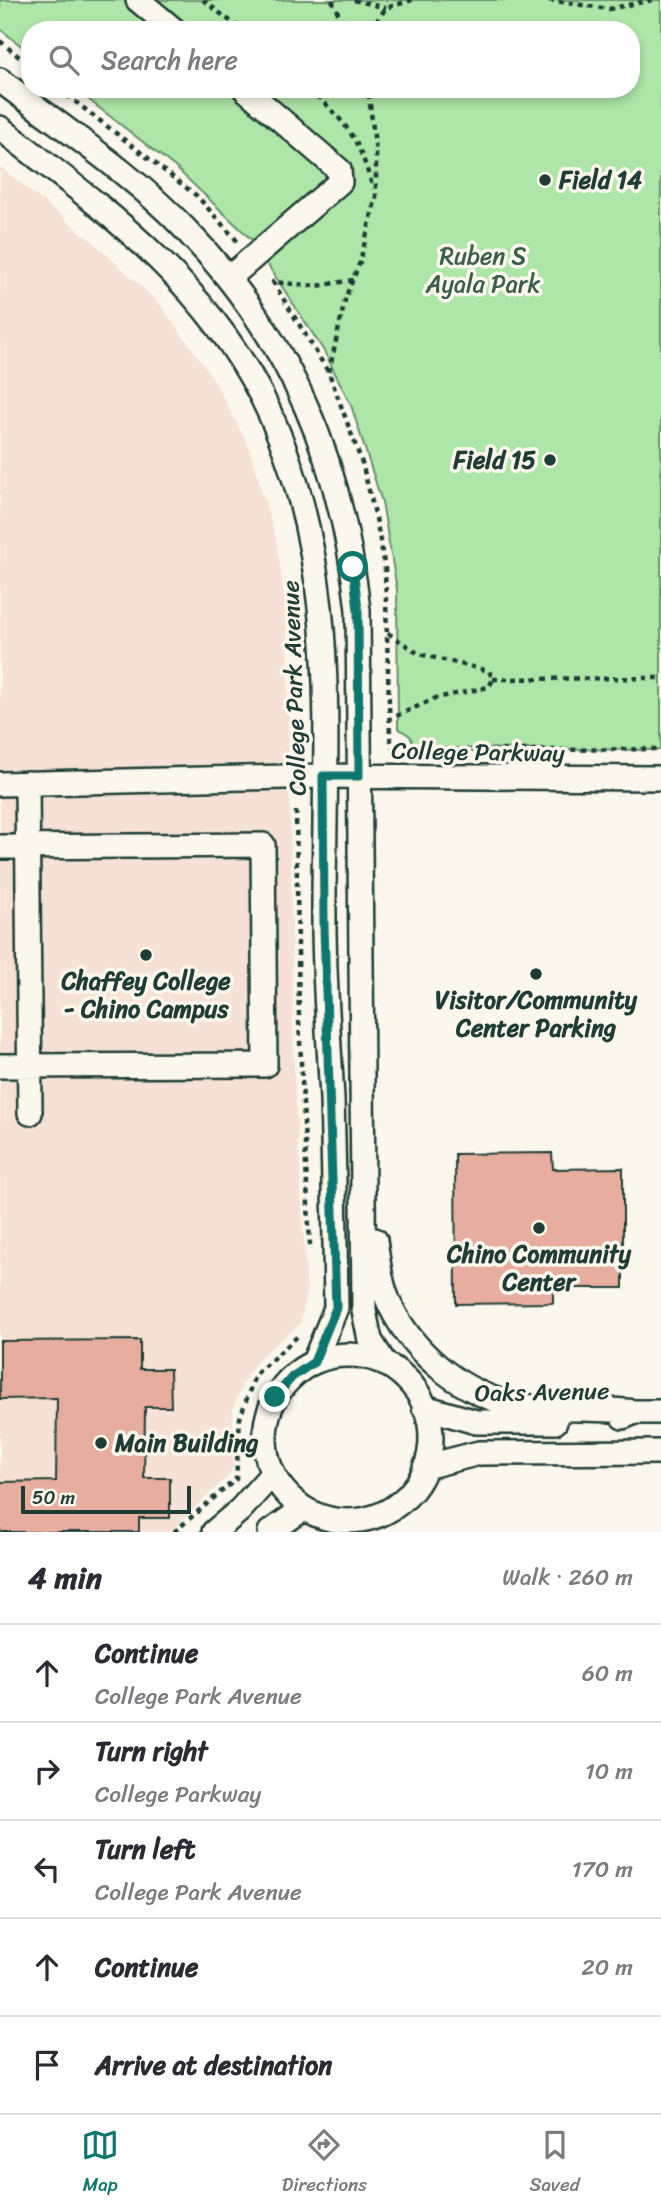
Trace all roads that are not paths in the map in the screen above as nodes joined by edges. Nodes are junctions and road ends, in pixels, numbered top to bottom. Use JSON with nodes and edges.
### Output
{"nodes":[{"id":1,"x":138,"y":0,"type":"edge"},
{"id":2,"x":163,"y":21,"type":"edge"},
{"id":3,"x":0,"y":79,"type":"edge"},
{"id":4,"x":21,"y":95,"type":"edge"},
{"id":5,"x":24,"y":98,"type":"edge"},
{"id":6,"x":255,"y":98,"type":"edge"},
{"id":7,"x":0,"y":128,"type":"edge"},
{"id":8,"x":229,"y":278,"type":"junction"},
{"id":9,"x":323,"y":776,"type":"junction"},
{"id":10,"x":359,"y":776,"type":"junction"},
{"id":11,"x":661,"y":778,"type":"edge"},
{"id":12,"x":0,"y":783,"type":"edge"},
{"id":13,"x":27,"y":783,"type":"junction"},
{"id":14,"x":28,"y":847,"type":"junction"},
{"id":15,"x":0,"y":848,"type":"edge"},
{"id":16,"x":0,"y":1066,"type":"edge"},
{"id":17,"x":30,"y":1066,"type":"junction"},
{"id":18,"x":361,"y":1106,"type":"junction"},
{"id":19,"x":30,"y":1113,"type":"dead end"},
{"id":20,"x":314,"y":1362,"type":"junction"},
{"id":21,"x":385,"y":1364,"type":"junction"},
{"id":22,"x":424,"y":1407,"type":"junction"},
{"id":23,"x":635,"y":1412,"type":"junction"},
{"id":24,"x":661,"y":1412,"type":"edge"},
{"id":25,"x":661,"y":1452,"type":"edge"},
{"id":26,"x":425,"y":1467,"type":"junction"},
{"id":27,"x":272,"y":1474,"type":"junction"},
{"id":28,"x":303,"y":1509,"type":"junction"},
{"id":29,"x":214,"y":1532,"type":"edge"},
{"id":30,"x":270,"y":1532,"type":"edge"}],
"edges":[{"from":1,"to":2,"type":"street"},
{"from":3,"to":4,"type":"street"},
{"from":5,"to":8,"type":"street"},
{"from":6,"to":8,"type":"street"},
{"from":7,"to":9,"type":"street","name":"College Park Avenue"},
{"from":8,"to":10,"type":"street"},
{"from":9,"to":10,"type":"street","name":"College Parkway"},
{"from":9,"to":13,"type":"street","name":"College Parkway"},
{"from":9,"to":20,"type":"street","name":"College Park Avenue"},
{"from":10,"to":11,"type":"street","name":"College Parkway"},
{"from":10,"to":18,"type":"street"},
{"from":12,"to":13,"type":"street","name":"College Parkway"},
{"from":13,"to":14,"type":"street"},
{"from":14,"to":15,"type":"street"},
{"from":14,"to":17,"type":"street"},
{"from":14,"to":17,"type":"street"},
{"from":16,"to":17,"type":"street"},
{"from":17,"to":19,"type":"street"},
{"from":18,"to":21,"type":"street"},
{"from":18,"to":23,"type":"street"},
{"from":20,"to":21,"type":"street"},
{"from":20,"to":27,"type":"street"},
{"from":21,"to":22,"type":"street"},
{"from":22,"to":23,"type":"street","name":"Oaks Avenue"},
{"from":22,"to":26,"type":"street"},
{"from":23,"to":24,"type":"street","name":"Oaks Avenue"},
{"from":25,"to":26,"type":"street"},
{"from":26,"to":28,"type":"street"},
{"from":27,"to":28,"type":"street"},
{"from":27,"to":29,"type":"street"},
{"from":28,"to":30,"type":"street"}]}
